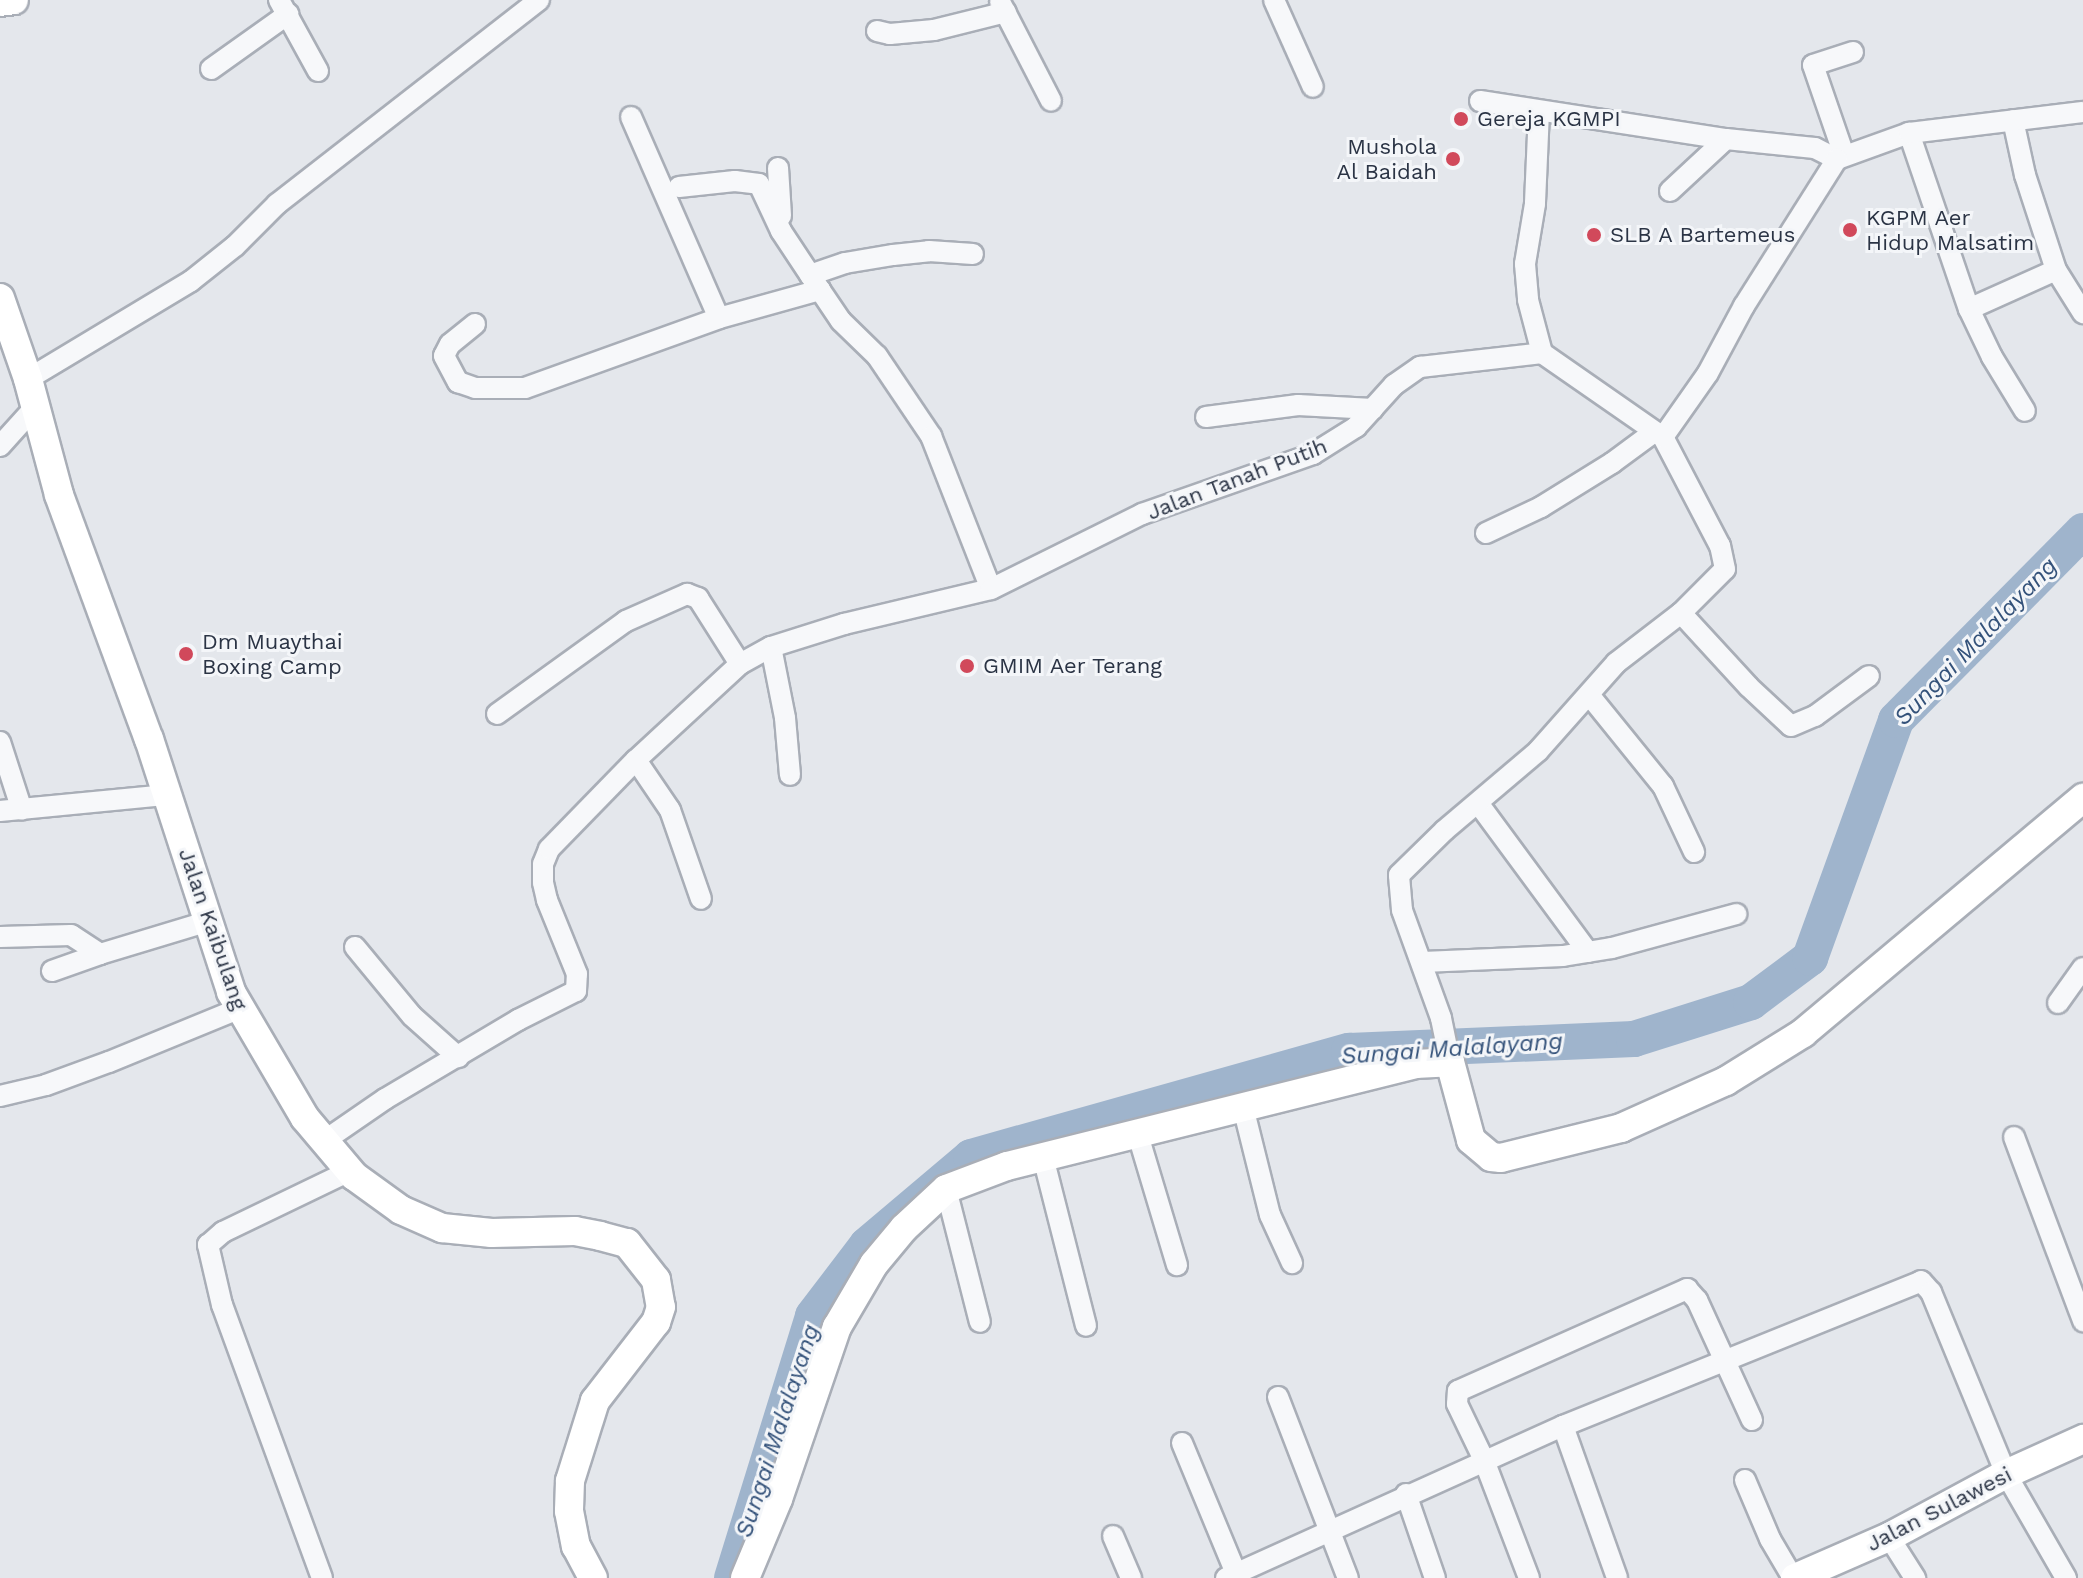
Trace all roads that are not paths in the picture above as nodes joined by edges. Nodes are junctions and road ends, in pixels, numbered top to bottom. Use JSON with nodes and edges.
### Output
{"nodes":[{"id":1,"x":14,"y":0,"type":"edge"},
{"id":2,"x":539,"y":0,"type":"edge"},
{"id":3,"x":1274,"y":0,"type":"edge"},
{"id":4,"x":0,"y":2,"type":"edge"},
{"id":5,"x":1003,"y":6,"type":"edge"},
{"id":6,"x":283,"y":7,"type":"edge"},
{"id":7,"x":877,"y":31,"type":"dead end"},
{"id":8,"x":1853,"y":52,"type":"dead end"},
{"id":9,"x":211,"y":69,"type":"dead end"},
{"id":10,"x":318,"y":71,"type":"dead end"},
{"id":11,"x":1313,"y":87,"type":"dead end"},
{"id":12,"x":1051,"y":101,"type":"dead end"},
{"id":13,"x":1480,"y":101,"type":"dead end"},
{"id":14,"x":1539,"y":111,"type":"junction"},
{"id":15,"x":2083,"y":112,"type":"edge"},
{"id":16,"x":631,"y":117,"type":"dead end"},
{"id":17,"x":2013,"y":120,"type":"junction"},
{"id":18,"x":1909,"y":133,"type":"junction"},
{"id":19,"x":1726,"y":139,"type":"junction"},
{"id":20,"x":1840,"y":157,"type":"junction"},
{"id":21,"x":778,"y":168,"type":"dead end"},
{"id":22,"x":679,"y":187,"type":"dead end"},
{"id":23,"x":1670,"y":191,"type":"dead end"},
{"id":24,"x":781,"y":231,"type":"junction"},
{"id":25,"x":973,"y":254,"type":"dead end"},
{"id":26,"x":2056,"y":270,"type":"junction"},
{"id":27,"x":815,"y":282,"type":"junction"},
{"id":28,"x":0,"y":298,"type":"edge"},
{"id":29,"x":1969,"y":309,"type":"junction"},
{"id":30,"x":2083,"y":313,"type":"edge"},
{"id":31,"x":719,"y":318,"type":"junction"},
{"id":32,"x":475,"y":324,"type":"dead end"},
{"id":33,"x":1542,"y":353,"type":"junction"},
{"id":34,"x":28,"y":379,"type":"junction"},
{"id":35,"x":36,"y":406,"type":"junction"},
{"id":36,"x":1373,"y":409,"type":"junction"},
{"id":37,"x":2025,"y":411,"type":"dead end"},
{"id":38,"x":1206,"y":417,"type":"dead end"},
{"id":39,"x":1659,"y":434,"type":"junction"},
{"id":40,"x":0,"y":446,"type":"edge"},
{"id":41,"x":1486,"y":533,"type":"dead end"},
{"id":42,"x":991,"y":589,"type":"junction"},
{"id":43,"x":1681,"y":613,"type":"junction"},
{"id":44,"x":771,"y":647,"type":"junction"},
{"id":45,"x":740,"y":664,"type":"junction"},
{"id":46,"x":1869,"y":676,"type":"dead end"},
{"id":47,"x":1590,"y":696,"type":"junction"},
{"id":48,"x":497,"y":714,"type":"dead end"},
{"id":49,"x":0,"y":742,"type":"edge"},
{"id":50,"x":636,"y":760,"type":"junction"},
{"id":51,"x":790,"y":775,"type":"dead end"},
{"id":52,"x":167,"y":795,"type":"junction"},
{"id":53,"x":2083,"y":798,"type":"edge"},
{"id":54,"x":1478,"y":803,"type":"junction"},
{"id":55,"x":22,"y":810,"type":"junction"},
{"id":56,"x":0,"y":811,"type":"edge"},
{"id":57,"x":1694,"y":852,"type":"dead end"},
{"id":58,"x":701,"y":899,"type":"dead end"},
{"id":59,"x":1736,"y":914,"type":"dead end"},
{"id":60,"x":209,"y":921,"type":"junction"},
{"id":61,"x":0,"y":937,"type":"edge"},
{"id":62,"x":355,"y":947,"type":"dead end"},
{"id":63,"x":1588,"y":952,"type":"junction"},
{"id":64,"x":100,"y":954,"type":"junction"},
{"id":65,"x":1423,"y":962,"type":"junction"},
{"id":66,"x":2083,"y":968,"type":"edge"},
{"id":67,"x":52,"y":971,"type":"dead end"},
{"id":68,"x":2058,"y":1003,"type":"dead end"},
{"id":69,"x":238,"y":1009,"type":"junction"},
{"id":70,"x":458,"y":1057,"type":"junction"},
{"id":71,"x":1450,"y":1058,"type":"junction"},
{"id":72,"x":0,"y":1096,"type":"edge"},
{"id":73,"x":1243,"y":1107,"type":"junction"},
{"id":74,"x":1138,"y":1135,"type":"junction"},
{"id":75,"x":2014,"y":1137,"type":"dead end"},
{"id":76,"x":324,"y":1141,"type":"junction"},
{"id":77,"x":1043,"y":1157,"type":"junction"},
{"id":78,"x":350,"y":1171,"type":"junction"},
{"id":79,"x":946,"y":1189,"type":"junction"},
{"id":80,"x":1292,"y":1263,"type":"dead end"},
{"id":81,"x":1177,"y":1265,"type":"dead end"},
{"id":82,"x":2083,"y":1321,"type":"edge"},
{"id":83,"x":980,"y":1322,"type":"dead end"},
{"id":84,"x":1086,"y":1326,"type":"dead end"},
{"id":85,"x":1725,"y":1360,"type":"junction"},
{"id":86,"x":1278,"y":1397,"type":"dead end"},
{"id":87,"x":1752,"y":1420,"type":"dead end"},
{"id":88,"x":1563,"y":1426,"type":"junction"},
{"id":89,"x":2083,"y":1439,"type":"edge"},
{"id":90,"x":1182,"y":1443,"type":"dead end"},
{"id":91,"x":1484,"y":1460,"type":"junction"},
{"id":92,"x":2006,"y":1474,"type":"junction"},
{"id":93,"x":1745,"y":1480,"type":"dead end"},
{"id":94,"x":1406,"y":1494,"type":"junction"},
{"id":95,"x":1328,"y":1529,"type":"junction"},
{"id":96,"x":1113,"y":1536,"type":"dead end"},
{"id":97,"x":1889,"y":1537,"type":"junction"},
{"id":98,"x":1233,"y":1576,"type":"edge"},
{"id":99,"x":322,"y":1578,"type":"edge"},
{"id":100,"x":593,"y":1578,"type":"edge"},
{"id":101,"x":745,"y":1578,"type":"edge"},
{"id":102,"x":1131,"y":1578,"type":"edge"},
{"id":103,"x":1348,"y":1578,"type":"edge"},
{"id":104,"x":1435,"y":1578,"type":"edge"},
{"id":105,"x":1529,"y":1578,"type":"edge"},
{"id":106,"x":1617,"y":1578,"type":"edge"},
{"id":107,"x":1794,"y":1578,"type":"edge"},
{"id":108,"x":1915,"y":1578,"type":"edge"},
{"id":109,"x":2066,"y":1578,"type":"edge"}],
"edges":[{"from":1,"to":4,"type":"street"},
{"from":2,"to":34,"type":"street"},
{"from":3,"to":11,"type":"street"},
{"from":5,"to":7,"type":"street"},
{"from":5,"to":12,"type":"street"},
{"from":6,"to":9,"type":"street"},
{"from":6,"to":10,"type":"street"},
{"from":8,"to":20,"type":"street"},
{"from":13,"to":14,"type":"street"},
{"from":14,"to":19,"type":"street"},
{"from":14,"to":33,"type":"street"},
{"from":15,"to":17,"type":"street"},
{"from":16,"to":31,"type":"street"},
{"from":17,"to":18,"type":"street"},
{"from":17,"to":26,"type":"street"},
{"from":18,"to":20,"type":"street"},
{"from":18,"to":29,"type":"street"},
{"from":19,"to":20,"type":"street"},
{"from":19,"to":23,"type":"street"},
{"from":20,"to":39,"type":"street"},
{"from":21,"to":24,"type":"street"},
{"from":22,"to":24,"type":"street"},
{"from":24,"to":27,"type":"street"},
{"from":25,"to":27,"type":"street"},
{"from":26,"to":29,"type":"street"},
{"from":26,"to":30,"type":"street"},
{"from":27,"to":31,"type":"street"},
{"from":27,"to":42,"type":"street"},
{"from":28,"to":34,"type":"street","name":"Jalan Kaibulang"},
{"from":29,"to":37,"type":"street"},
{"from":31,"to":32,"type":"street"},
{"from":33,"to":36,"type":"street","name":"Jalan Tanah Putih"},
{"from":33,"to":39,"type":"street"},
{"from":34,"to":35,"type":"street","name":"Jalan Kaibulang"},
{"from":35,"to":40,"type":"street"},
{"from":35,"to":52,"type":"street","name":"Jalan Kaibulang"},
{"from":36,"to":38,"type":"street"},
{"from":36,"to":42,"type":"street","name":"Jalan Tanah Putih"},
{"from":39,"to":41,"type":"street"},
{"from":39,"to":43,"type":"street"},
{"from":42,"to":44,"type":"street","name":"Jalan Tanah Putih"},
{"from":43,"to":46,"type":"street"},
{"from":43,"to":47,"type":"street"},
{"from":44,"to":45,"type":"street","name":"Jalan Tanah Putih"},
{"from":44,"to":51,"type":"street"},
{"from":45,"to":48,"type":"street"},
{"from":45,"to":50,"type":"street","name":"Jalan Tanah Putih"},
{"from":47,"to":54,"type":"street"},
{"from":47,"to":57,"type":"street"},
{"from":49,"to":55,"type":"street"},
{"from":50,"to":58,"type":"street"},
{"from":50,"to":70,"type":"street","name":"Jalan Tanah Putih"},
{"from":52,"to":55,"type":"street"},
{"from":52,"to":60,"type":"street","name":"Jalan Kaibulang"},
{"from":53,"to":71,"type":"street"},
{"from":54,"to":63,"type":"street"},
{"from":54,"to":65,"type":"street"},
{"from":55,"to":56,"type":"street"},
{"from":59,"to":63,"type":"street"},
{"from":60,"to":64,"type":"street"},
{"from":60,"to":69,"type":"street","name":"Jalan Kaibulang"},
{"from":61,"to":64,"type":"street"},
{"from":62,"to":70,"type":"street"},
{"from":63,"to":65,"type":"street"},
{"from":64,"to":67,"type":"street"},
{"from":65,"to":71,"type":"street"},
{"from":66,"to":68,"type":"street"},
{"from":69,"to":72,"type":"street"},
{"from":69,"to":76,"type":"street","name":"Jalan Kaibulang"},
{"from":70,"to":76,"type":"street"},
{"from":71,"to":73,"type":"street"},
{"from":73,"to":74,"type":"street"},
{"from":73,"to":80,"type":"street"},
{"from":74,"to":77,"type":"street"},
{"from":74,"to":81,"type":"street"},
{"from":75,"to":82,"type":"street"},
{"from":76,"to":78,"type":"street","name":"Jalan Kaibulang"},
{"from":77,"to":79,"type":"street"},
{"from":77,"to":84,"type":"street"},
{"from":78,"to":99,"type":"street"},
{"from":78,"to":100,"type":"street","name":"Jalan Kaibulang"},
{"from":79,"to":83,"type":"street"},
{"from":79,"to":101,"type":"street"},
{"from":85,"to":87,"type":"street"},
{"from":85,"to":88,"type":"street"},
{"from":85,"to":91,"type":"street"},
{"from":85,"to":92,"type":"street"},
{"from":86,"to":95,"type":"street"},
{"from":88,"to":91,"type":"street"},
{"from":88,"to":106,"type":"street"},
{"from":89,"to":92,"type":"street","name":"Jalan Sulawesi"},
{"from":90,"to":98,"type":"street"},
{"from":91,"to":94,"type":"street"},
{"from":91,"to":105,"type":"street"},
{"from":92,"to":97,"type":"street","name":"Jalan Sulawesi"},
{"from":92,"to":109,"type":"street"},
{"from":93,"to":107,"type":"street"},
{"from":94,"to":95,"type":"street"},
{"from":94,"to":104,"type":"street"},
{"from":95,"to":98,"type":"street"},
{"from":95,"to":103,"type":"street"},
{"from":96,"to":102,"type":"street"},
{"from":97,"to":107,"type":"street","name":"Jalan Sulawesi"},
{"from":97,"to":108,"type":"street"}]}
